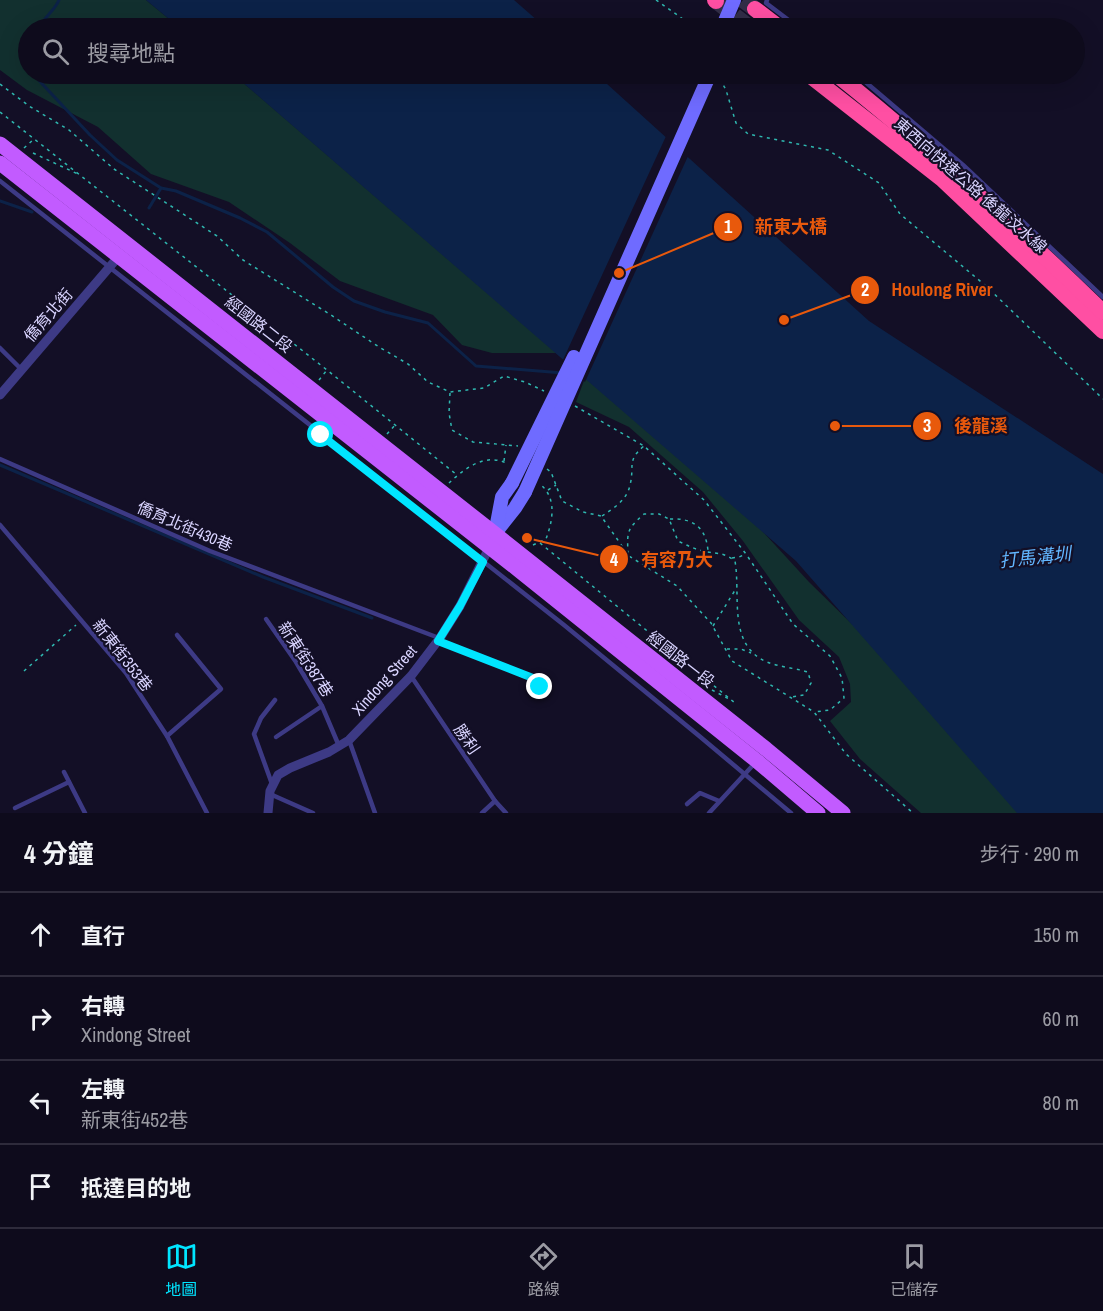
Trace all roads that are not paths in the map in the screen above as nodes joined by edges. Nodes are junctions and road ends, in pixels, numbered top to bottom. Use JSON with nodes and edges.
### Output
{"nodes":[{"id":1,"x":734,"y":0,"type":"edge"},
{"id":2,"x":755,"y":3,"type":"edge"},
{"id":3,"x":726,"y":18,"type":"edge"},
{"id":4,"x":740,"y":18,"type":"edge"},
{"id":5,"x":770,"y":18,"type":"edge"},
{"id":6,"x":786,"y":18,"type":"edge"},
{"id":7,"x":697,"y":84,"type":"edge"},
{"id":8,"x":706,"y":84,"type":"edge"},
{"id":9,"x":821,"y":84,"type":"edge"},
{"id":10,"x":849,"y":84,"type":"edge"},
{"id":11,"x":868,"y":84,"type":"edge"},
{"id":12,"x":0,"y":144,"type":"edge"},
{"id":13,"x":0,"y":163,"type":"edge"},
{"id":14,"x":0,"y":181,"type":"edge"},
{"id":15,"x":119,"y":256,"type":"junction"},
{"id":16,"x":109,"y":268,"type":"junction"},
{"id":17,"x":1103,"y":297,"type":"edge"},
{"id":18,"x":1103,"y":312,"type":"edge"},
{"id":19,"x":1103,"y":331,"type":"edge"},
{"id":20,"x":0,"y":348,"type":"edge"},
{"id":21,"x":21,"y":369,"type":"junction"},
{"id":22,"x":0,"y":395,"type":"edge"},
{"id":23,"x":0,"y":459,"type":"edge"},
{"id":24,"x":0,"y":525,"type":"edge"},
{"id":25,"x":489,"y":548,"type":"junction"},
{"id":26,"x":266,"y":619,"type":"dead end"},
{"id":27,"x":177,"y":635,"type":"dead end"},
{"id":28,"x":439,"y":640,"type":"junction"},
{"id":29,"x":411,"y":676,"type":"junction"},
{"id":30,"x":275,"y":700,"type":"dead end"},
{"id":31,"x":322,"y":706,"type":"junction"},
{"id":32,"x":167,"y":736,"type":"junction"},
{"id":33,"x":276,"y":737,"type":"dead end"},
{"id":34,"x":349,"y":740,"type":"junction"},
{"id":35,"x":339,"y":746,"type":"junction"},
{"id":36,"x":757,"y":761,"type":"junction"},
{"id":37,"x":64,"y":772,"type":"dead end"},
{"id":38,"x":746,"y":774,"type":"junction"},
{"id":39,"x":69,"y":782,"type":"junction"},
{"id":40,"x":271,"y":789,"type":"junction"},
{"id":41,"x":495,"y":801,"type":"junction"},
{"id":42,"x":719,"y":801,"type":"junction"},
{"id":43,"x":687,"y":804,"type":"dead end"},
{"id":44,"x":15,"y":808,"type":"dead end"},
{"id":45,"x":85,"y":813,"type":"edge"},
{"id":46,"x":207,"y":813,"type":"edge"},
{"id":47,"x":268,"y":813,"type":"edge"},
{"id":48,"x":313,"y":813,"type":"edge"},
{"id":49,"x":375,"y":813,"type":"edge"},
{"id":50,"x":482,"y":813,"type":"edge"},
{"id":51,"x":506,"y":813,"type":"edge"},
{"id":52,"x":709,"y":813,"type":"edge"},
{"id":53,"x":790,"y":813,"type":"edge"},
{"id":54,"x":818,"y":813,"type":"edge"},
{"id":55,"x":843,"y":813,"type":"edge"}],
"edges":[{"from":1,"to":3,"type":"street","bridge":true},
{"from":2,"to":4,"type":"street"},
{"from":2,"to":5,"type":"highway"},
{"from":2,"to":6,"type":"lane"},
{"from":7,"to":25,"type":"street","bridge":true},
{"from":8,"to":25,"type":"street","bridge":true},
{"from":9,"to":19,"type":"highway","name":"東西向快速公路 後龍汶水線"},
{"from":10,"to":18,"type":"highway","name":"東西向快速公路 後龍汶水線"},
{"from":11,"to":17,"type":"lane"},
{"from":12,"to":25,"type":"main road","name":"經國路二段"},
{"from":13,"to":15,"type":"main road","name":"經國路二段"},
{"from":14,"to":16,"type":"lane"},
{"from":15,"to":16,"type":"street","name":"僑育北街"},
{"from":15,"to":25,"type":"main road","name":"經國路二段"},
{"from":16,"to":21,"type":"street","name":"僑育北街"},
{"from":16,"to":25,"type":"lane"},
{"from":20,"to":21,"type":"lane"},
{"from":21,"to":22,"type":"street","name":"僑育北街"},
{"from":23,"to":28,"type":"lane","name":"僑育北街430巷"},
{"from":24,"to":32,"type":"lane","name":"新東街353巷"},
{"from":25,"to":28,"type":"street","name":"Xindong Street"},
{"from":25,"to":36,"type":"main road","name":"經國路一段"},
{"from":25,"to":38,"type":"lane"},
{"from":25,"to":55,"type":"main road","name":"經國路一段"},
{"from":26,"to":31,"type":"lane","name":"新東街387巷"},
{"from":27,"to":32,"type":"lane"},
{"from":28,"to":29,"type":"street","name":"Xindong Street"},
{"from":29,"to":34,"type":"street","name":"Xindong Street"},
{"from":29,"to":41,"type":"lane","name":"勝利"},
{"from":30,"to":40,"type":"lane"},
{"from":31,"to":33,"type":"lane"},
{"from":31,"to":35,"type":"lane","name":"新東街387巷"},
{"from":32,"to":46,"type":"lane","name":"新東街353巷"},
{"from":34,"to":35,"type":"street","name":"Xindong Street"},
{"from":34,"to":49,"type":"lane"},
{"from":35,"to":40,"type":"street","name":"Xindong Street"},
{"from":36,"to":38,"type":"lane"},
{"from":36,"to":54,"type":"main road","name":"經國路一段"},
{"from":37,"to":39,"type":"lane"},
{"from":38,"to":42,"type":"lane"},
{"from":38,"to":53,"type":"lane"},
{"from":39,"to":44,"type":"lane"},
{"from":39,"to":45,"type":"lane"},
{"from":40,"to":47,"type":"street"},
{"from":40,"to":48,"type":"lane"},
{"from":41,"to":50,"type":"lane"},
{"from":41,"to":51,"type":"lane","name":"勝利"},
{"from":42,"to":43,"type":"lane"},
{"from":42,"to":52,"type":"lane"}]}
